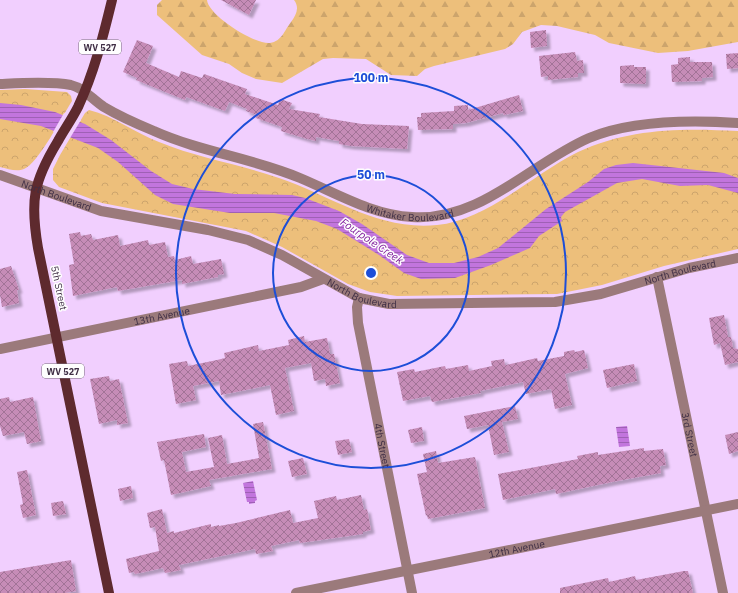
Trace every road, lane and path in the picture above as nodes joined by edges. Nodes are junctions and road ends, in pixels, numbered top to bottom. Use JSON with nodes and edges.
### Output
{"nodes":[{"id":1,"x":112,"y":0,"type":"edge"},
{"id":2,"x":0,"y":84,"type":"edge"},
{"id":3,"x":84,"y":92,"type":"junction"},
{"id":4,"x":738,"y":123,"type":"edge"},
{"id":5,"x":0,"y":175,"type":"edge"},
{"id":6,"x":35,"y":186,"type":"junction"},
{"id":7,"x":738,"y":258,"type":"edge"},
{"id":8,"x":657,"y":276,"type":"junction"},
{"id":9,"x":323,"y":279,"type":"junction"},
{"id":10,"x":359,"y":298,"type":"junction"},
{"id":11,"x":56,"y":338,"type":"junction"},
{"id":12,"x":0,"y":349,"type":"edge"},
{"id":13,"x":738,"y":504,"type":"edge"},
{"id":14,"x":706,"y":510,"type":"junction"},
{"id":15,"x":408,"y":570,"type":"junction"},
{"id":16,"x":108,"y":593,"type":"edge"},
{"id":17,"x":296,"y":593,"type":"edge"},
{"id":18,"x":412,"y":593,"type":"edge"},
{"id":19,"x":723,"y":593,"type":"edge"}],
"edges":[{"from":1,"to":3,"type":"main road","name":"5th Street","number":"WV 527"},
{"from":2,"to":3,"type":"street","name":"Whitaker Boulevard"},
{"from":3,"to":4,"type":"street","name":"Whitaker Boulevard"},
{"from":3,"to":6,"type":"main road","name":"5th Street","number":"WV 527"},
{"from":5,"to":6,"type":"street","name":"North Boulevard"},
{"from":6,"to":9,"type":"street","name":"North Boulevard"},
{"from":6,"to":11,"type":"main road","name":"5th Street","number":"WV 527"},
{"from":7,"to":8,"type":"street","name":"North Boulevard"},
{"from":8,"to":10,"type":"street","name":"North Boulevard"},
{"from":8,"to":14,"type":"street","name":"3rd Street"},
{"from":9,"to":10,"type":"street","name":"North Boulevard"},
{"from":9,"to":11,"type":"street","name":"13th Avenue"},
{"from":10,"to":15,"type":"street","name":"4th Street"},
{"from":11,"to":12,"type":"street","name":"13th Avenue"},
{"from":11,"to":16,"type":"main road","name":"5th Street","number":"WV 527"},
{"from":13,"to":14,"type":"street","name":"12th Avenue"},
{"from":14,"to":15,"type":"street","name":"12th Avenue"},
{"from":14,"to":19,"type":"street","name":"3rd Street"},
{"from":15,"to":17,"type":"street","name":"12th Avenue"},
{"from":15,"to":18,"type":"street","name":"4th Street"}]}
